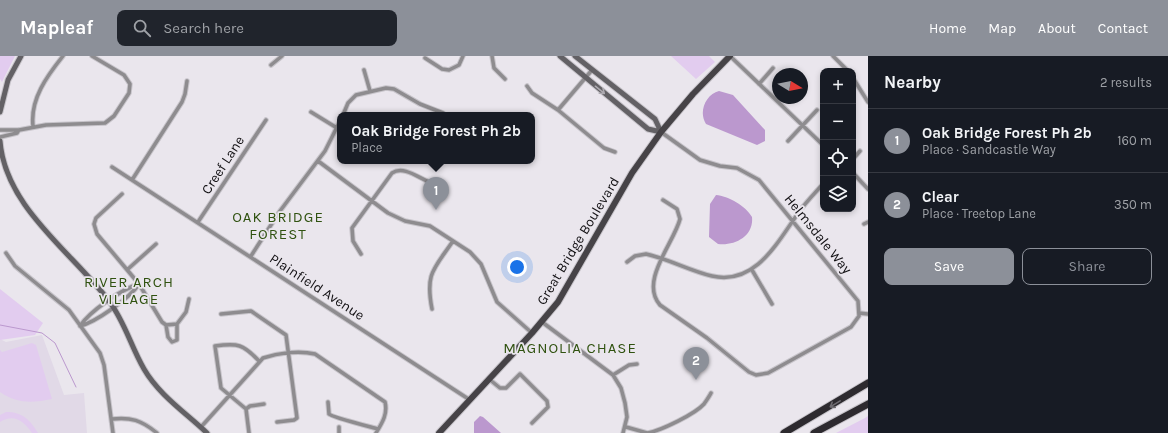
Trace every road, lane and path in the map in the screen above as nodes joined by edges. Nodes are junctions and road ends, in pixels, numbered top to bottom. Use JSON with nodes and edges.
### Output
{"nodes":[{"id":1,"x":21,"y":56,"type":"edge"},
{"id":2,"x":64,"y":56,"type":"edge"},
{"id":3,"x":92,"y":56,"type":"edge"},
{"id":4,"x":282,"y":56,"type":"edge"},
{"id":5,"x":463,"y":56,"type":"edge"},
{"id":6,"x":492,"y":56,"type":"edge"},
{"id":7,"x":560,"y":56,"type":"edge"},
{"id":8,"x":575,"y":56,"type":"edge"},
{"id":9,"x":730,"y":56,"type":"edge"},
{"id":10,"x":833,"y":56,"type":"edge"},
{"id":11,"x":425,"y":58,"type":"dead end"},
{"id":12,"x":271,"y":65,"type":"dead end"},
{"id":13,"x":845,"y":68,"type":"edge"},
{"id":14,"x":772,"y":69,"type":"edge"},
{"id":15,"x":364,"y":70,"type":"dead end"},
{"id":16,"x":592,"y":70,"type":"junction"},
{"id":17,"x":585,"y":78,"type":"junction"},
{"id":18,"x":505,"y":79,"type":"dead end"},
{"id":19,"x":187,"y":81,"type":"dead end"},
{"id":20,"x":856,"y":83,"type":"edge"},
{"id":21,"x":759,"y":84,"type":"junction"},
{"id":22,"x":527,"y":86,"type":"dead end"},
{"id":23,"x":370,"y":91,"type":"junction"},
{"id":24,"x":868,"y":102,"type":"edge"},
{"id":25,"x":558,"y":110,"type":"junction"},
{"id":26,"x":817,"y":110,"type":"dead end"},
{"id":27,"x":0,"y":112,"type":"edge"},
{"id":28,"x":312,"y":112,"type":"dead end"},
{"id":29,"x":344,"y":112,"type":"edge"},
{"id":30,"x":441,"y":112,"type":"edge"},
{"id":31,"x":266,"y":120,"type":"dead end"},
{"id":32,"x":803,"y":125,"type":"junction"},
{"id":33,"x":33,"y":126,"type":"junction"},
{"id":34,"x":337,"y":128,"type":"joint"},
{"id":35,"x":0,"y":130,"type":"edge"},
{"id":36,"x":19,"y":130,"type":"junction"},
{"id":37,"x":661,"y":132,"type":"junction"},
{"id":38,"x":0,"y":136,"type":"edge"},
{"id":39,"x":0,"y":141,"type":"edge"},
{"id":40,"x":788,"y":141,"type":"dead end"},
{"id":41,"x":820,"y":142,"type":"edge"},
{"id":42,"x":860,"y":151,"type":"dead end"},
{"id":43,"x":615,"y":152,"type":"dead end"},
{"id":44,"x":856,"y":156,"type":"edge"},
{"id":45,"x":318,"y":161,"type":"junction"},
{"id":46,"x":112,"y":167,"type":"dead end"},
{"id":47,"x":856,"y":176,"type":"edge"},
{"id":48,"x":132,"y":180,"type":"junction"},
{"id":49,"x":427,"y":181,"type":"dead end"},
{"id":50,"x":820,"y":187,"type":"edge"},
{"id":51,"x":868,"y":189,"type":"edge"},
{"id":52,"x":122,"y":194,"type":"dead end"},
{"id":53,"x":663,"y":200,"type":"dead end"},
{"id":54,"x":371,"y":202,"type":"junction"},
{"id":55,"x":198,"y":222,"type":"junction"},
{"id":56,"x":792,"y":222,"type":"junction"},
{"id":57,"x":453,"y":241,"type":"junction"},
{"id":58,"x":156,"y":244,"type":"dead end"},
{"id":59,"x":6,"y":253,"type":"dead end"},
{"id":60,"x":361,"y":254,"type":"dead end"},
{"id":61,"x":251,"y":256,"type":"junction"},
{"id":62,"x":662,"y":259,"type":"junction"},
{"id":63,"x":627,"y":262,"type":"dead end"},
{"id":64,"x":128,"y":269,"type":"junction"},
{"id":65,"x":752,"y":270,"type":"junction"},
{"id":66,"x":139,"y":284,"type":"junction"},
{"id":67,"x":189,"y":299,"type":"dead end"},
{"id":68,"x":109,"y":301,"type":"junction"},
{"id":69,"x":772,"y":304,"type":"dead end"},
{"id":70,"x":113,"y":306,"type":"junction"},
{"id":71,"x":432,"y":309,"type":"dead end"},
{"id":72,"x":859,"y":313,"type":"junction"},
{"id":73,"x":222,"y":314,"type":"dead end"},
{"id":74,"x":868,"y":314,"type":"edge"},
{"id":75,"x":542,"y":322,"type":"junction"},
{"id":76,"x":177,"y":324,"type":"junction"},
{"id":77,"x":166,"y":325,"type":"junction"},
{"id":78,"x":80,"y":326,"type":"junction"},
{"id":79,"x":532,"y":333,"type":"junction"},
{"id":80,"x":289,"y":354,"type":"junction"},
{"id":81,"x":259,"y":361,"type":"junction"},
{"id":82,"x":637,"y":364,"type":"dead end"},
{"id":83,"x":613,"y":375,"type":"junction"},
{"id":84,"x":489,"y":379,"type":"junction"},
{"id":85,"x":868,"y":383,"type":"edge"},
{"id":86,"x":711,"y":394,"type":"dead end"},
{"id":87,"x":230,"y":397,"type":"junction"},
{"id":88,"x":470,"y":400,"type":"junction"},
{"id":89,"x":328,"y":402,"type":"dead end"},
{"id":90,"x":264,"y":404,"type":"dead end"},
{"id":91,"x":868,"y":404,"type":"edge"},
{"id":92,"x":246,"y":409,"type":"junction"},
{"id":93,"x":112,"y":420,"type":"junction"},
{"id":94,"x":277,"y":422,"type":"dead end"},
{"id":95,"x":532,"y":423,"type":"dead end"},
{"id":96,"x":201,"y":427,"type":"junction"},
{"id":97,"x":339,"y":427,"type":"dead end"},
{"id":98,"x":626,"y":427,"type":"junction"},
{"id":99,"x":377,"y":431,"type":"edge"},
{"id":100,"x":113,"y":433,"type":"edge"},
{"id":101,"x":156,"y":433,"type":"edge"},
{"id":102,"x":207,"y":433,"type":"edge"},
{"id":103,"x":249,"y":433,"type":"edge"},
{"id":104,"x":339,"y":433,"type":"edge"},
{"id":105,"x":439,"y":433,"type":"edge"},
{"id":106,"x":623,"y":433,"type":"edge"},
{"id":107,"x":648,"y":433,"type":"edge"},
{"id":108,"x":784,"y":433,"type":"edge"},
{"id":109,"x":814,"y":433,"type":"edge"}],
"edges":[{"from":1,"to":27,"type":"street"},
{"from":2,"to":33,"type":"street"},
{"from":3,"to":33,"type":"street"},
{"from":4,"to":12,"type":"street"},
{"from":5,"to":11,"type":"street"},
{"from":6,"to":18,"type":"street"},
{"from":7,"to":17,"type":"street"},
{"from":8,"to":16,"type":"street"},
{"from":9,"to":21,"type":"street"},
{"from":9,"to":37,"type":"main road","name":"Great Bridge Boulevard"},
{"from":10,"to":13,"type":"street"},
{"from":14,"to":21,"type":"street"},
{"from":15,"to":23,"type":"street"},
{"from":16,"to":17,"type":"street"},
{"from":16,"to":37,"type":"street"},
{"from":17,"to":25,"type":"street"},
{"from":17,"to":37,"type":"street","one_way":true},
{"from":19,"to":48,"type":"street"},
{"from":20,"to":24,"type":"street"},
{"from":21,"to":32,"type":"street"},
{"from":22,"to":25,"type":"street"},
{"from":23,"to":29,"type":"street"},
{"from":23,"to":30,"type":"street"},
{"from":25,"to":43,"type":"street"},
{"from":26,"to":32,"type":"street"},
{"from":28,"to":34,"type":"street"},
{"from":31,"to":55,"type":"street","name":"Creef Lane"},
{"from":32,"to":40,"type":"street"},
{"from":32,"to":41,"type":"street"},
{"from":33,"to":36,"type":"street"},
{"from":34,"to":45,"type":"street"},
{"from":35,"to":36,"type":"street"},
{"from":36,"to":38,"type":"street"},
{"from":37,"to":56,"type":"street","name":"Helmsdale Way"},
{"from":37,"to":75,"type":"main road","name":"Great Bridge Boulevard"},
{"from":39,"to":68,"type":"street"},
{"from":42,"to":44,"type":"street"},
{"from":45,"to":54,"type":"street"},
{"from":45,"to":61,"type":"street"},
{"from":46,"to":48,"type":"street","name":"Plainfield Avenue"},
{"from":47,"to":51,"type":"street"},
{"from":48,"to":55,"type":"street","name":"Plainfield Avenue"},
{"from":49,"to":54,"type":"street"},
{"from":50,"to":56,"type":"street"},
{"from":52,"to":64,"type":"street"},
{"from":53,"to":62,"type":"street"},
{"from":54,"to":57,"type":"street"},
{"from":54,"to":60,"type":"street"},
{"from":55,"to":61,"type":"street","name":"Plainfield Avenue"},
{"from":56,"to":65,"type":"street"},
{"from":56,"to":72,"type":"street","name":"Helmsdale Way"},
{"from":57,"to":71,"type":"street"},
{"from":57,"to":79,"type":"street"},
{"from":58,"to":64,"type":"street"},
{"from":59,"to":78,"type":"street"},
{"from":61,"to":88,"type":"street","name":"Plainfield Avenue"},
{"from":62,"to":63,"type":"street"},
{"from":62,"to":65,"type":"street"},
{"from":62,"to":72,"type":"street"},
{"from":64,"to":66,"type":"street"},
{"from":65,"to":69,"type":"street"},
{"from":66,"to":68,"type":"street"},
{"from":66,"to":70,"type":"street"},
{"from":66,"to":77,"type":"street"},
{"from":67,"to":76,"type":"street"},
{"from":68,"to":70,"type":"street"},
{"from":68,"to":78,"type":"street"},
{"from":70,"to":78,"type":"street"},
{"from":70,"to":96,"type":"street"},
{"from":72,"to":74,"type":"street"},
{"from":73,"to":80,"type":"street"},
{"from":75,"to":79,"type":"main road","name":"Great Bridge Boulevard"},
{"from":75,"to":83,"type":"street"},
{"from":76,"to":77,"type":"street"},
{"from":76,"to":77,"type":"street"},
{"from":78,"to":93,"type":"street"},
{"from":79,"to":84,"type":"main road","name":"Great Bridge Boulevard"},
{"from":80,"to":81,"type":"street"},
{"from":80,"to":94,"type":"street"},
{"from":80,"to":99,"type":"street"},
{"from":81,"to":87,"type":"street"},
{"from":81,"to":87,"type":"street"},
{"from":82,"to":83,"type":"street"},
{"from":83,"to":98,"type":"street"},
{"from":84,"to":88,"type":"main road","name":"Great Bridge Boulevard"},
{"from":84,"to":95,"type":"street"},
{"from":85,"to":108,"type":"highway","one_way":true},
{"from":86,"to":107,"type":"street"},
{"from":87,"to":92,"type":"street"},
{"from":87,"to":96,"type":"street"},
{"from":88,"to":105,"type":"main road","name":"Great Bridge Boulevard"},
{"from":89,"to":99,"type":"street"},
{"from":90,"to":92,"type":"street"},
{"from":91,"to":109,"type":"highway"},
{"from":92,"to":103,"type":"street"},
{"from":93,"to":100,"type":"street"},
{"from":93,"to":101,"type":"street"},
{"from":96,"to":102,"type":"street"},
{"from":97,"to":104,"type":"street"},
{"from":98,"to":106,"type":"street"},
{"from":98,"to":107,"type":"street"}]}
